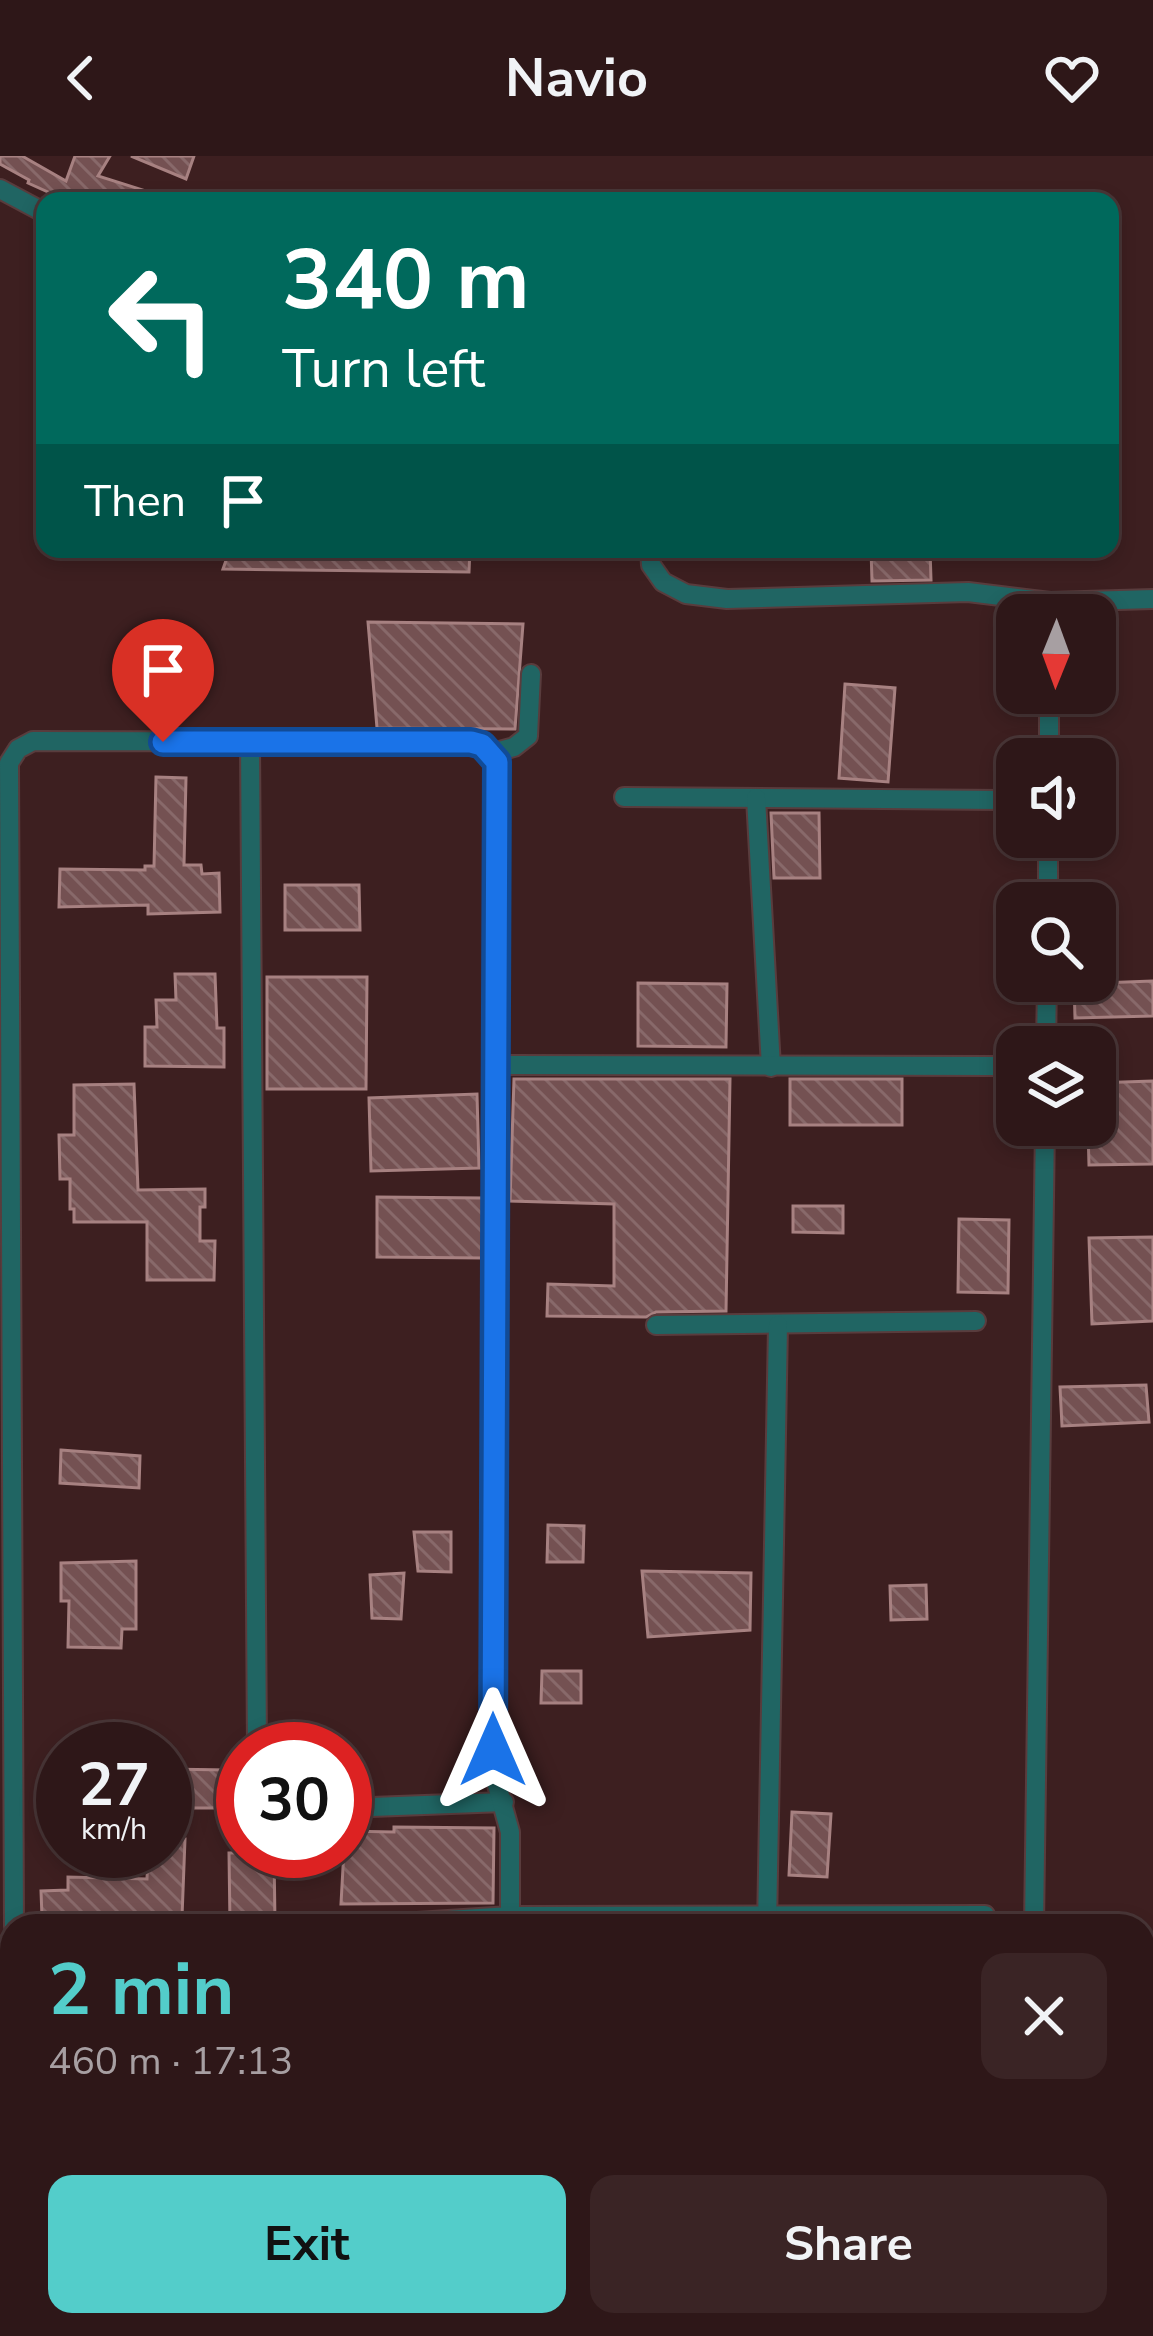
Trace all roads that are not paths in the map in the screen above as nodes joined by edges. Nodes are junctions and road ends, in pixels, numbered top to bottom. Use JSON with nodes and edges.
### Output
{"nodes":[{"id":1,"x":0,"y":189,"type":"edge"},
{"id":2,"x":36,"y":208,"type":"edge"},
{"id":3,"x":651,"y":558,"type":"edge"},
{"id":4,"x":996,"y":597,"type":"edge"},
{"id":5,"x":1153,"y":598,"type":"edge"},
{"id":6,"x":1116,"y":602,"type":"edge"},
{"id":7,"x":531,"y":674,"type":"dead end"},
{"id":8,"x":250,"y":743,"type":"junction"},
{"id":9,"x":492,"y":753,"type":"junction"},
{"id":10,"x":624,"y":797,"type":"dead end"},
{"id":11,"x":756,"y":798,"type":"junction"},
{"id":12,"x":996,"y":800,"type":"edge"},
{"id":13,"x":4,"y":955,"type":"edge"},
{"id":14,"x":497,"y":1064,"type":"junction"},
{"id":15,"x":996,"y":1066,"type":"edge"},
{"id":16,"x":771,"y":1067,"type":"junction"},
{"id":17,"x":1045,"y":1146,"type":"edge"},
{"id":18,"x":976,"y":1321,"type":"dead end"},
{"id":19,"x":656,"y":1325,"type":"dead end"},
{"id":20,"x":778,"y":1325,"type":"junction"},
{"id":21,"x":257,"y":1722,"type":"edge"},
{"id":22,"x":503,"y":1802,"type":"junction"},
{"id":23,"x":372,"y":1807,"type":"edge"},
{"id":24,"x":14,"y":1914,"type":"edge"},
{"id":25,"x":510,"y":1914,"type":"edge"},
{"id":26,"x":767,"y":1914,"type":"edge"},
{"id":27,"x":1034,"y":1914,"type":"edge"}],
"edges":[{"from":1,"to":2,"type":"street"},
{"from":3,"to":4,"type":"street"},
{"from":5,"to":6,"type":"street"},
{"from":7,"to":9,"type":"street"},
{"from":8,"to":9,"type":"street"},
{"from":8,"to":13,"type":"street"},
{"from":8,"to":21,"type":"street"},
{"from":9,"to":14,"type":"street"},
{"from":10,"to":11,"type":"street"},
{"from":11,"to":12,"type":"street"},
{"from":11,"to":16,"type":"street"},
{"from":13,"to":24,"type":"street"},
{"from":14,"to":16,"type":"street"},
{"from":14,"to":22,"type":"street"},
{"from":15,"to":16,"type":"street"},
{"from":17,"to":27,"type":"street"},
{"from":18,"to":20,"type":"street"},
{"from":19,"to":20,"type":"street"},
{"from":20,"to":26,"type":"street"},
{"from":22,"to":23,"type":"street"},
{"from":22,"to":25,"type":"street"}]}
